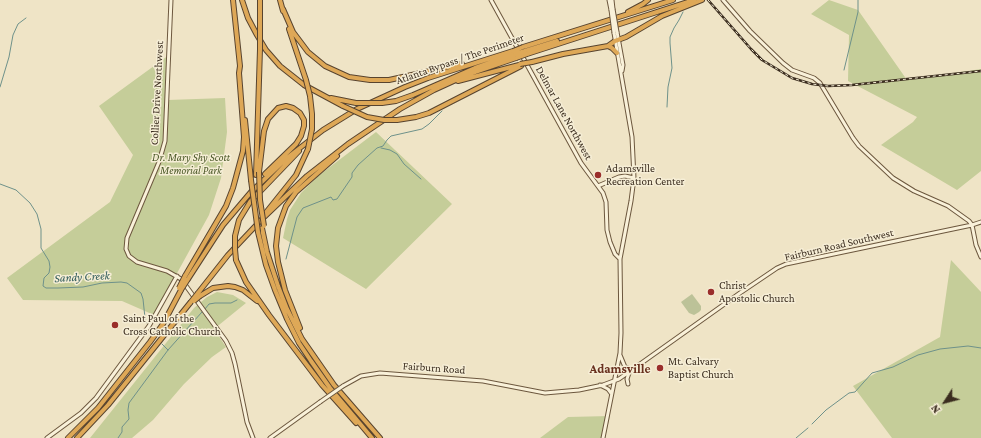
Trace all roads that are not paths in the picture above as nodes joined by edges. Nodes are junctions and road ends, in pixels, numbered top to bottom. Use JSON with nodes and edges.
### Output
{"nodes":[{"id":1,"x":170,"y":0,"type":"edge"},
{"id":2,"x":233,"y":0,"type":"edge"},
{"id":3,"x":242,"y":0,"type":"edge"},
{"id":4,"x":260,"y":0,"type":"edge"},
{"id":5,"x":280,"y":0,"type":"edge"},
{"id":6,"x":491,"y":0,"type":"edge"},
{"id":7,"x":609,"y":0,"type":"edge"},
{"id":8,"x":612,"y":0,"type":"edge"},
{"id":9,"x":648,"y":0,"type":"edge"},
{"id":10,"x":673,"y":0,"type":"edge"},
{"id":11,"x":694,"y":0,"type":"edge"},
{"id":12,"x":702,"y":0,"type":"edge"},
{"id":13,"x":723,"y":0,"type":"edge"},
{"id":14,"x":283,"y":9,"type":"junction"},
{"id":15,"x":612,"y":10,"type":"junction"},
{"id":16,"x":623,"y":16,"type":"junction"},
{"id":17,"x":617,"y":40,"type":"junction"},
{"id":18,"x":608,"y":46,"type":"junction"},
{"id":19,"x":525,"y":51,"type":"junction"},
{"id":20,"x":617,"y":53,"type":"junction"},
{"id":21,"x":515,"y":54,"type":"junction"},
{"id":22,"x":478,"y":61,"type":"junction"},
{"id":23,"x":521,"y":65,"type":"junction"},
{"id":24,"x":240,"y":66,"type":"junction"},
{"id":25,"x":622,"y":73,"type":"junction"},
{"id":26,"x":441,"y":86,"type":"junction"},
{"id":27,"x":318,"y":93,"type":"junction"},
{"id":28,"x":362,"y":134,"type":"junction"},
{"id":29,"x":313,"y":138,"type":"junction"},
{"id":30,"x":257,"y":174,"type":"junction"},
{"id":31,"x":634,"y":178,"type":"junction"},
{"id":32,"x":598,"y":186,"type":"junction"},
{"id":33,"x":251,"y":192,"type":"junction"},
{"id":34,"x":262,"y":219,"type":"junction"},
{"id":35,"x":981,"y":222,"type":"edge"},
{"id":36,"x":972,"y":225,"type":"junction"},
{"id":37,"x":263,"y":227,"type":"junction"},
{"id":38,"x":981,"y":257,"type":"edge"},
{"id":39,"x":620,"y":259,"type":"junction"},
{"id":40,"x":177,"y":276,"type":"junction"},
{"id":41,"x":187,"y":277,"type":"junction"},
{"id":42,"x":199,"y":294,"type":"junction"},
{"id":43,"x":269,"y":315,"type":"junction"},
{"id":44,"x":300,"y":328,"type":"junction"},
{"id":45,"x":620,"y":353,"type":"junction"},
{"id":46,"x":632,"y":370,"type":"junction"},
{"id":47,"x":326,"y":374,"type":"junction"},
{"id":48,"x":619,"y":379,"type":"junction"},
{"id":49,"x":614,"y":382,"type":"junction"},
{"id":50,"x":600,"y":386,"type":"junction"},
{"id":51,"x":612,"y":394,"type":"junction"},
{"id":52,"x":47,"y":438,"type":"edge"},
{"id":53,"x":68,"y":438,"type":"edge"},
{"id":54,"x":77,"y":438,"type":"edge"},
{"id":55,"x":253,"y":438,"type":"edge"},
{"id":56,"x":270,"y":438,"type":"edge"},
{"id":57,"x":371,"y":438,"type":"edge"},
{"id":58,"x":380,"y":438,"type":"edge"},
{"id":59,"x":604,"y":438,"type":"edge"}],
"edges":[{"from":1,"to":40,"type":"street","name":"Collier Drive Northwest"},
{"from":2,"to":24,"type":"highway"},
{"from":3,"to":27,"type":"highway"},
{"from":4,"to":30,"type":"highway","bridge":true},
{"from":5,"to":14,"type":"highway"},
{"from":6,"to":32,"type":"street","name":"Delmar Lane Northwest"},
{"from":7,"to":15,"type":"street"},
{"from":8,"to":15,"type":"street"},
{"from":9,"to":16,"type":"highway"},
{"from":10,"to":16,"type":"highway","name":"Atlanta Bypass / The Perimeter"},
{"from":11,"to":19,"type":"highway","name":"Atlanta Bypass / The Perimeter"},
{"from":12,"to":17,"type":"highway"},
{"from":13,"to":36,"type":"street"},
{"from":14,"to":22,"type":"highway"},
{"from":14,"to":34,"type":"highway","bridge":true},
{"from":15,"to":17,"type":"street","bridge":true},
{"from":16,"to":19,"type":"highway","name":"Atlanta Bypass / The Perimeter"},
{"from":17,"to":18,"type":"highway"},
{"from":17,"to":20,"type":"street"},
{"from":17,"to":25,"type":"street"},
{"from":18,"to":20,"type":"highway"},
{"from":18,"to":23,"type":"highway","bridge":true},
{"from":19,"to":21,"type":"highway","name":"Atlanta Bypass / The Perimeter","bridge":true},
{"from":19,"to":21,"type":"highway","name":"Atlanta Bypass / The Perimeter","bridge":true},
{"from":20,"to":25,"type":"street"},
{"from":21,"to":22,"type":"highway","name":"Atlanta Bypass / The Perimeter"},
{"from":21,"to":26,"type":"highway","name":"Atlanta Bypass / The Perimeter"},
{"from":21,"to":27,"type":"highway","bridge":true},
{"from":22,"to":29,"type":"highway","name":"Atlanta Bypass / The Perimeter"},
{"from":23,"to":26,"type":"highway"},
{"from":23,"to":27,"type":"highway","bridge":true},
{"from":24,"to":41,"type":"highway"},
{"from":24,"to":57,"type":"highway","bridge":true},
{"from":25,"to":31,"type":"street"},
{"from":26,"to":28,"type":"highway","name":"Atlanta Bypass / The Perimeter"},
{"from":28,"to":34,"type":"highway","name":"Atlanta Bypass / The Perimeter"},
{"from":28,"to":44,"type":"highway"},
{"from":29,"to":33,"type":"highway","name":"Atlanta Bypass / The Perimeter"},
{"from":29,"to":43,"type":"highway","bridge":true},
{"from":30,"to":33,"type":"highway"},
{"from":30,"to":37,"type":"highway","bridge":true},
{"from":31,"to":32,"type":"street"},
{"from":31,"to":39,"type":"street"},
{"from":32,"to":39,"type":"street","name":"Delmar Lane Northwest"},
{"from":33,"to":41,"type":"highway","name":"Atlanta Bypass / The Perimeter"},
{"from":34,"to":42,"type":"highway","name":"Atlanta Bypass / The Perimeter"},
{"from":35,"to":36,"type":"street","name":"Fairburn Road Southwest"},
{"from":36,"to":38,"type":"street"},
{"from":36,"to":46,"type":"street","name":"Fairburn Road Southwest"},
{"from":37,"to":44,"type":"highway"},
{"from":37,"to":47,"type":"highway"},
{"from":39,"to":45,"type":"street"},
{"from":40,"to":52,"type":"street"},
{"from":40,"to":55,"type":"street","name":"Collier Drive Northwest"},
{"from":41,"to":53,"type":"highway","name":"Atlanta Bypass / The Perimeter","bridge":true},
{"from":42,"to":43,"type":"highway"},
{"from":42,"to":54,"type":"highway","bridge":true},
{"from":43,"to":57,"type":"highway"},
{"from":44,"to":47,"type":"highway"},
{"from":45,"to":46,"type":"street"},
{"from":45,"to":49,"type":"street"},
{"from":46,"to":48,"type":"street","name":"Fairburn Road Southwest"},
{"from":46,"to":48,"type":"street"},
{"from":47,"to":58,"type":"highway"},
{"from":48,"to":49,"type":"street","name":"Fairburn Road Southwest"},
{"from":49,"to":50,"type":"street","name":"Fairburn Road"},
{"from":49,"to":51,"type":"street"},
{"from":50,"to":51,"type":"street"},
{"from":50,"to":56,"type":"street","name":"Fairburn Road","bridge":true},
{"from":51,"to":59,"type":"street"}]}
